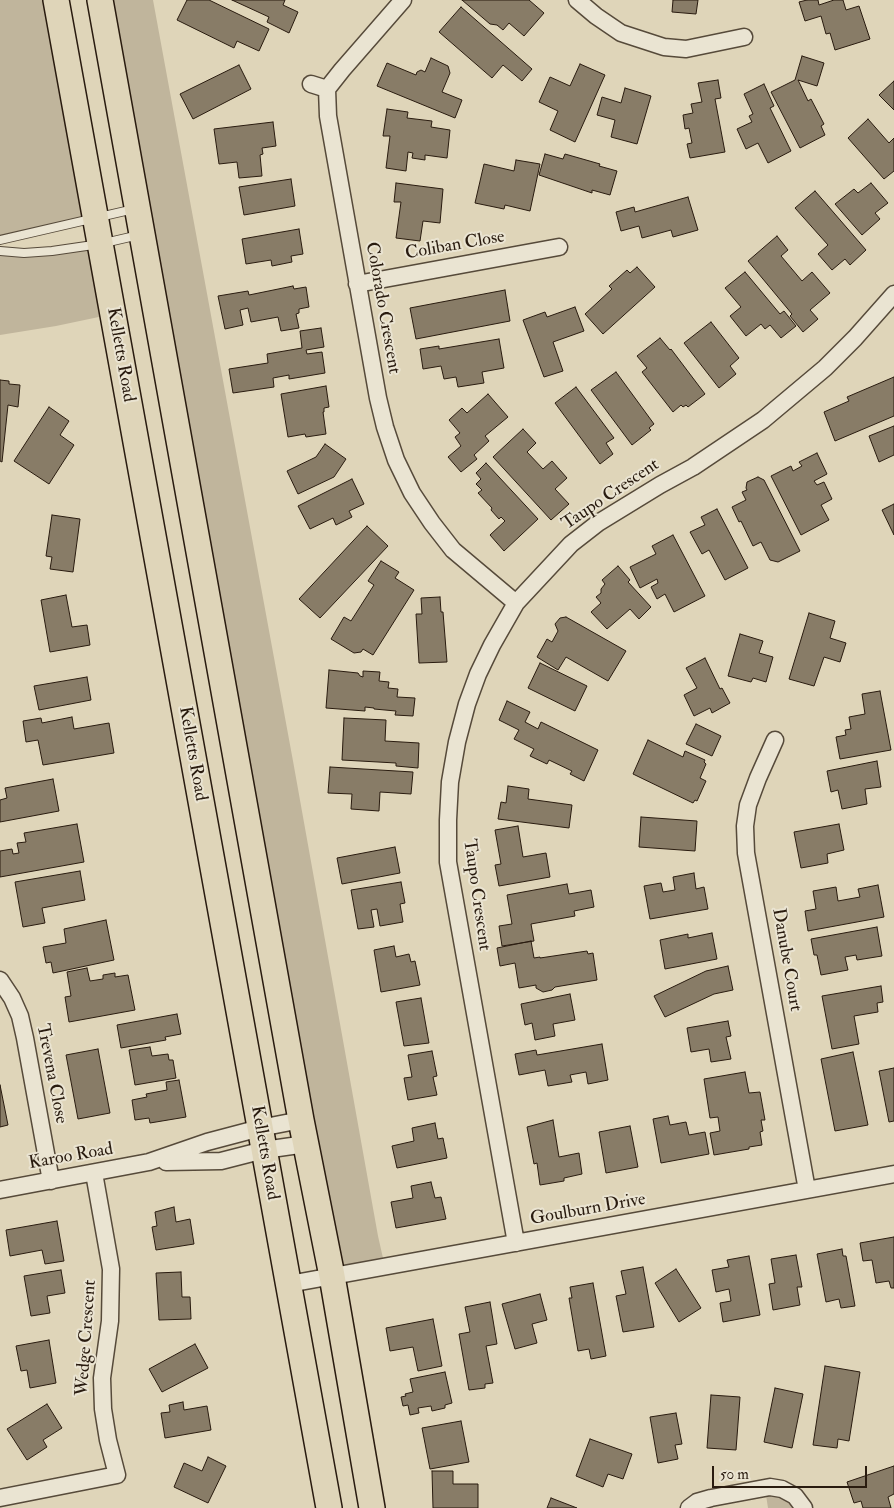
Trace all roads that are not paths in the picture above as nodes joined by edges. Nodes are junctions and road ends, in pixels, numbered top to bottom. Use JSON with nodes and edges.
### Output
{"nodes":[{"id":1,"x":56,"y":0,"type":"edge"},
{"id":2,"x":100,"y":0,"type":"edge"},
{"id":3,"x":403,"y":0,"type":"edge"},
{"id":4,"x":577,"y":0,"type":"edge"},
{"id":5,"x":744,"y":37,"type":"dead end"},
{"id":6,"x":311,"y":84,"type":"dead end"},
{"id":7,"x":327,"y":89,"type":"junction"},
{"id":8,"x":138,"y":208,"type":"junction"},
{"id":9,"x":96,"y":218,"type":"junction"},
{"id":10,"x":143,"y":234,"type":"junction"},
{"id":11,"x":0,"y":240,"type":"edge"},
{"id":12,"x":100,"y":244,"type":"junction"},
{"id":13,"x":559,"y":247,"type":"dead end"},
{"id":14,"x":0,"y":251,"type":"edge"},
{"id":15,"x":357,"y":284,"type":"junction"},
{"id":16,"x":894,"y":295,"type":"edge"},
{"id":17,"x":516,"y":603,"type":"junction"},
{"id":18,"x":775,"y":740,"type":"dead end"},
{"id":19,"x":0,"y":980,"type":"edge"},
{"id":20,"x":301,"y":1120,"type":"junction"},
{"id":21,"x":262,"y":1139,"type":"junction"},
{"id":22,"x":306,"y":1144,"type":"junction"},
{"id":23,"x":149,"y":1162,"type":"junction"},
{"id":24,"x":94,"y":1173,"type":"junction"},
{"id":25,"x":894,"y":1174,"type":"edge"},
{"id":26,"x":51,"y":1181,"type":"junction"},
{"id":27,"x":0,"y":1190,"type":"edge"},
{"id":28,"x":806,"y":1190,"type":"junction"},
{"id":29,"x":516,"y":1243,"type":"junction"},
{"id":30,"x":332,"y":1276,"type":"junction"},
{"id":31,"x":289,"y":1284,"type":"junction"},
{"id":32,"x":0,"y":1498,"type":"edge"},
{"id":33,"x":329,"y":1508,"type":"edge"},
{"id":34,"x":372,"y":1508,"type":"edge"},
{"id":35,"x":689,"y":1508,"type":"edge"},
{"id":36,"x":804,"y":1508,"type":"edge"}],
"edges":[{"from":1,"to":9,"type":"main road","name":"Kelletts Road"},
{"from":2,"to":8,"type":"main road"},
{"from":3,"to":7,"type":"street"},
{"from":4,"to":5,"type":"street"},
{"from":6,"to":7,"type":"street"},
{"from":7,"to":15,"type":"street","name":"Colorado Crescent"},
{"from":8,"to":9,"type":"lane"},
{"from":8,"to":10,"type":"main road"},
{"from":9,"to":11,"type":"lane"},
{"from":9,"to":12,"type":"main road","name":"Kelletts Road"},
{"from":10,"to":12,"type":"lane"},
{"from":10,"to":20,"type":"main road"},
{"from":12,"to":14,"type":"lane"},
{"from":12,"to":21,"type":"main road","name":"Kelletts Road"},
{"from":13,"to":15,"type":"street","name":"Coliban Close"},
{"from":15,"to":17,"type":"street","name":"Colorado Crescent"},
{"from":16,"to":17,"type":"street","name":"Taupo Crescent"},
{"from":17,"to":29,"type":"street","name":"Taupo Crescent"},
{"from":18,"to":28,"type":"street","name":"Danube Court"},
{"from":19,"to":26,"type":"street","name":"Trevena Close"},
{"from":20,"to":21,"type":"street","name":"Karoo Road"},
{"from":20,"to":22,"type":"main road"},
{"from":21,"to":22,"type":"street","name":"Karoo Road"},
{"from":21,"to":23,"type":"street","name":"Karoo Road"},
{"from":21,"to":23,"type":"street","name":"Karoo Road"},
{"from":21,"to":31,"type":"main road","name":"Kelletts Road"},
{"from":22,"to":30,"type":"main road"},
{"from":23,"to":24,"type":"street","name":"Karoo Road"},
{"from":24,"to":26,"type":"street","name":"Karoo Road"},
{"from":24,"to":32,"type":"street","name":"Wedge Crescent"},
{"from":25,"to":28,"type":"street","name":"Goulburn Drive"},
{"from":26,"to":27,"type":"street","name":"Karoo Road"},
{"from":28,"to":29,"type":"street","name":"Goulburn Drive"},
{"from":29,"to":30,"type":"street","name":"Goulburn Drive"},
{"from":30,"to":31,"type":"street","name":"Goulburn Drive"},
{"from":30,"to":34,"type":"main road"},
{"from":31,"to":33,"type":"main road","name":"Kelletts Road"},
{"from":35,"to":36,"type":"street"}]}
